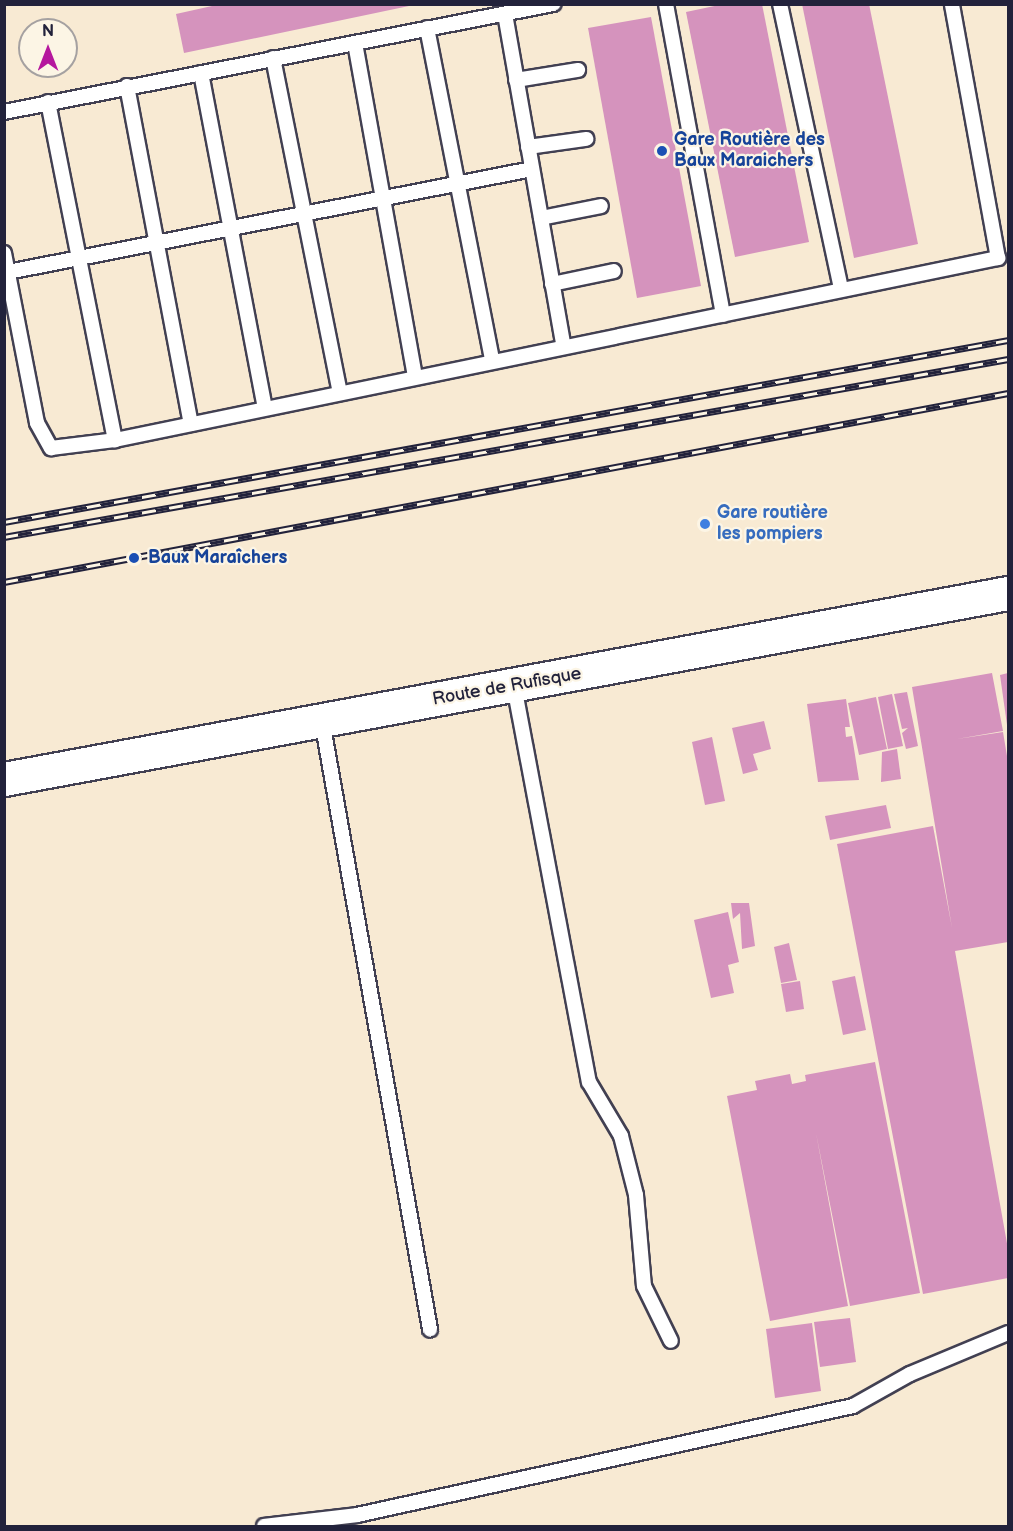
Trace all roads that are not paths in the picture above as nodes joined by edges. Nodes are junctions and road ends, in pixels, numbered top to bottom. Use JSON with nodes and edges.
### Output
{"nodes":[{"id":1,"x":553,"y":4,"type":"edge"},
{"id":2,"x":780,"y":4,"type":"edge"},
{"id":3,"x":952,"y":4,"type":"edge"},
{"id":4,"x":667,"y":6,"type":"edge"},
{"id":5,"x":505,"y":14,"type":"junction"},
{"id":6,"x":427,"y":28,"type":"junction"},
{"id":7,"x":355,"y":43,"type":"junction"},
{"id":8,"x":273,"y":58,"type":"junction"},
{"id":9,"x":578,"y":70,"type":"dead end"},
{"id":10,"x":201,"y":73,"type":"junction"},
{"id":11,"x":516,"y":80,"type":"junction"},
{"id":12,"x":127,"y":86,"type":"junction"},
{"id":13,"x":48,"y":102,"type":"junction"},
{"id":14,"x":4,"y":112,"type":"edge"},
{"id":15,"x":586,"y":139,"type":"dead end"},
{"id":16,"x":528,"y":147,"type":"junction"},
{"id":17,"x":532,"y":169,"type":"junction"},
{"id":18,"x":457,"y":184,"type":"junction"},
{"id":19,"x":383,"y":197,"type":"junction"},
{"id":20,"x":601,"y":206,"type":"dead end"},
{"id":21,"x":304,"y":215,"type":"junction"},
{"id":22,"x":541,"y":218,"type":"junction"},
{"id":23,"x":231,"y":228,"type":"junction"},
{"id":24,"x":157,"y":242,"type":"junction"},
{"id":25,"x":4,"y":253,"type":"edge"},
{"id":26,"x":79,"y":258,"type":"junction"},
{"id":27,"x":615,"y":271,"type":"dead end"},
{"id":28,"x":8,"y":272,"type":"junction"},
{"id":29,"x":552,"y":284,"type":"junction"},
{"id":30,"x":841,"y":289,"type":"junction"},
{"id":31,"x":723,"y":315,"type":"junction"},
{"id":32,"x":563,"y":344,"type":"junction"},
{"id":33,"x":492,"y":359,"type":"junction"},
{"id":34,"x":415,"y":377,"type":"junction"},
{"id":35,"x":340,"y":392,"type":"junction"},
{"id":36,"x":265,"y":407,"type":"junction"},
{"id":37,"x":191,"y":424,"type":"junction"},
{"id":38,"x":115,"y":440,"type":"junction"},
{"id":39,"x":1008,"y":593,"type":"edge"},
{"id":40,"x":514,"y":686,"type":"junction"},
{"id":41,"x":322,"y":721,"type":"junction"},
{"id":42,"x":4,"y":779,"type":"edge"},
{"id":43,"x":430,"y":1329,"type":"dead end"},
{"id":44,"x":1008,"y":1333,"type":"edge"},
{"id":45,"x":671,"y":1341,"type":"dead end"},
{"id":46,"x":264,"y":1527,"type":"edge"}],
"edges":[{"from":1,"to":5,"type":"lane"},
{"from":2,"to":30,"type":"lane"},
{"from":3,"to":30,"type":"lane"},
{"from":4,"to":31,"type":"lane"},
{"from":5,"to":6,"type":"lane"},
{"from":5,"to":11,"type":"lane"},
{"from":6,"to":7,"type":"lane"},
{"from":6,"to":18,"type":"lane"},
{"from":7,"to":8,"type":"lane"},
{"from":7,"to":19,"type":"lane"},
{"from":8,"to":10,"type":"lane"},
{"from":8,"to":21,"type":"lane"},
{"from":9,"to":11,"type":"lane"},
{"from":10,"to":12,"type":"lane"},
{"from":10,"to":23,"type":"lane"},
{"from":11,"to":16,"type":"lane"},
{"from":12,"to":13,"type":"lane"},
{"from":12,"to":24,"type":"lane"},
{"from":13,"to":14,"type":"lane"},
{"from":13,"to":26,"type":"lane"},
{"from":15,"to":16,"type":"lane"},
{"from":16,"to":17,"type":"lane"},
{"from":17,"to":18,"type":"lane"},
{"from":17,"to":22,"type":"lane"},
{"from":18,"to":19,"type":"lane"},
{"from":18,"to":33,"type":"lane"},
{"from":19,"to":21,"type":"lane"},
{"from":19,"to":34,"type":"lane"},
{"from":20,"to":22,"type":"lane"},
{"from":21,"to":23,"type":"lane"},
{"from":21,"to":35,"type":"lane"},
{"from":22,"to":29,"type":"lane"},
{"from":23,"to":24,"type":"lane"},
{"from":23,"to":36,"type":"lane"},
{"from":24,"to":26,"type":"lane"},
{"from":24,"to":37,"type":"lane"},
{"from":25,"to":28,"type":"lane"},
{"from":26,"to":28,"type":"lane"},
{"from":26,"to":38,"type":"lane"},
{"from":27,"to":29,"type":"lane"},
{"from":28,"to":38,"type":"lane"},
{"from":29,"to":32,"type":"lane"},
{"from":30,"to":31,"type":"lane"},
{"from":31,"to":32,"type":"lane"},
{"from":32,"to":33,"type":"lane"},
{"from":33,"to":34,"type":"lane"},
{"from":34,"to":35,"type":"lane"},
{"from":35,"to":36,"type":"lane"},
{"from":36,"to":37,"type":"lane"},
{"from":37,"to":38,"type":"lane"},
{"from":39,"to":40,"type":"main road","name":"Route de Rufisque"},
{"from":40,"to":41,"type":"main road","name":"Route de Rufisque"},
{"from":40,"to":45,"type":"lane"},
{"from":41,"to":42,"type":"main road","name":"Route de Rufisque"},
{"from":41,"to":43,"type":"lane"},
{"from":44,"to":46,"type":"lane"}]}
